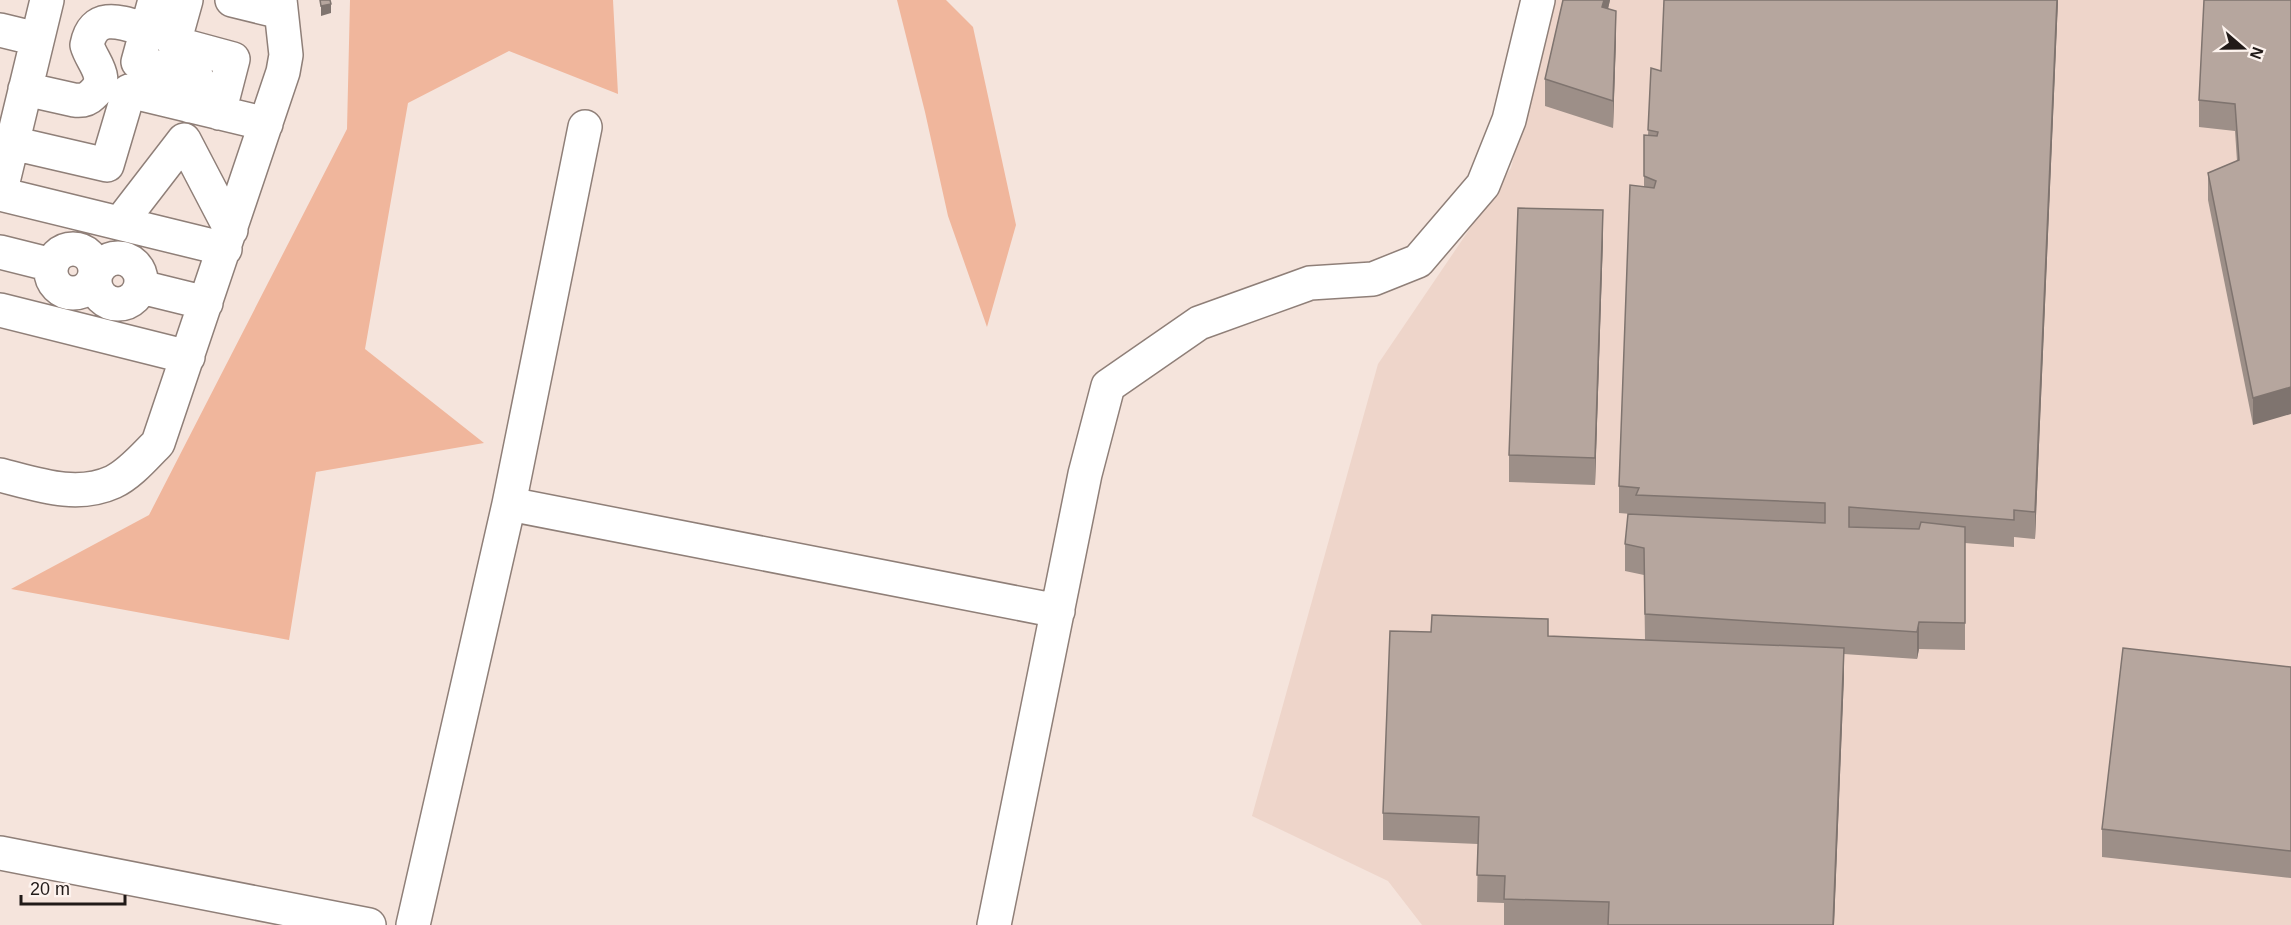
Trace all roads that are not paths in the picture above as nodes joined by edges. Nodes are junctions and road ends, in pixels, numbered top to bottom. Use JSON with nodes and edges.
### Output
{"nodes":[{"id":1,"x":47,"y":0,"type":"edge"},
{"id":2,"x":186,"y":0,"type":"edge"},
{"id":3,"x":231,"y":0,"type":"edge"},
{"id":4,"x":1538,"y":0,"type":"edge"},
{"id":5,"x":281,"y":6,"type":"edge"},
{"id":6,"x":151,"y":15,"type":"edge"},
{"id":7,"x":5,"y":23,"type":"edge"},
{"id":8,"x":37,"y":39,"type":"junction"},
{"id":9,"x":26,"y":89,"type":"junction"},
{"id":10,"x":205,"y":109,"type":"junction"},
{"id":11,"x":266,"y":124,"type":"junction"},
{"id":12,"x":585,"y":127,"type":"dead end"},
{"id":13,"x":12,"y":143,"type":"junction"},
{"id":14,"x":0,"y":194,"type":"edge"},
{"id":15,"x":120,"y":223,"type":"junction"},
{"id":16,"x":228,"y":239,"type":"junction"},
{"id":17,"x":0,"y":252,"type":"edge"},
{"id":18,"x":206,"y":303,"type":"junction"},
{"id":19,"x":0,"y":310,"type":"edge"},
{"id":20,"x":188,"y":357,"type":"junction"},
{"id":21,"x":0,"y":475,"type":"edge"},
{"id":22,"x":509,"y":504,"type":"junction"},
{"id":23,"x":1058,"y":611,"type":"junction"},
{"id":24,"x":0,"y":853,"type":"edge"},
{"id":25,"x":369,"y":925,"type":"edge"},
{"id":26,"x":413,"y":925,"type":"edge"},
{"id":27,"x":994,"y":925,"type":"edge"}],
"edges":[{"from":1,"to":8,"type":"street"},
{"from":2,"to":10,"type":"street"},
{"from":3,"to":5,"type":"street"},
{"from":4,"to":23,"type":"street"},
{"from":5,"to":11,"type":"street"},
{"from":6,"to":9,"type":"street"},
{"from":6,"to":10,"type":"street"},
{"from":7,"to":8,"type":"street"},
{"from":8,"to":9,"type":"street"},
{"from":9,"to":13,"type":"street"},
{"from":10,"to":11,"type":"street"},
{"from":10,"to":13,"type":"street"},
{"from":11,"to":16,"type":"street"},
{"from":12,"to":22,"type":"street"},
{"from":13,"to":14,"type":"street"},
{"from":14,"to":15,"type":"street"},
{"from":15,"to":16,"type":"street"},
{"from":15,"to":16,"type":"street"},
{"from":16,"to":18,"type":"street"},
{"from":17,"to":18,"type":"street"},
{"from":18,"to":20,"type":"street"},
{"from":19,"to":20,"type":"street"},
{"from":20,"to":21,"type":"street"},
{"from":22,"to":23,"type":"street"},
{"from":22,"to":26,"type":"street"},
{"from":23,"to":27,"type":"street"},
{"from":24,"to":25,"type":"street"}]}
